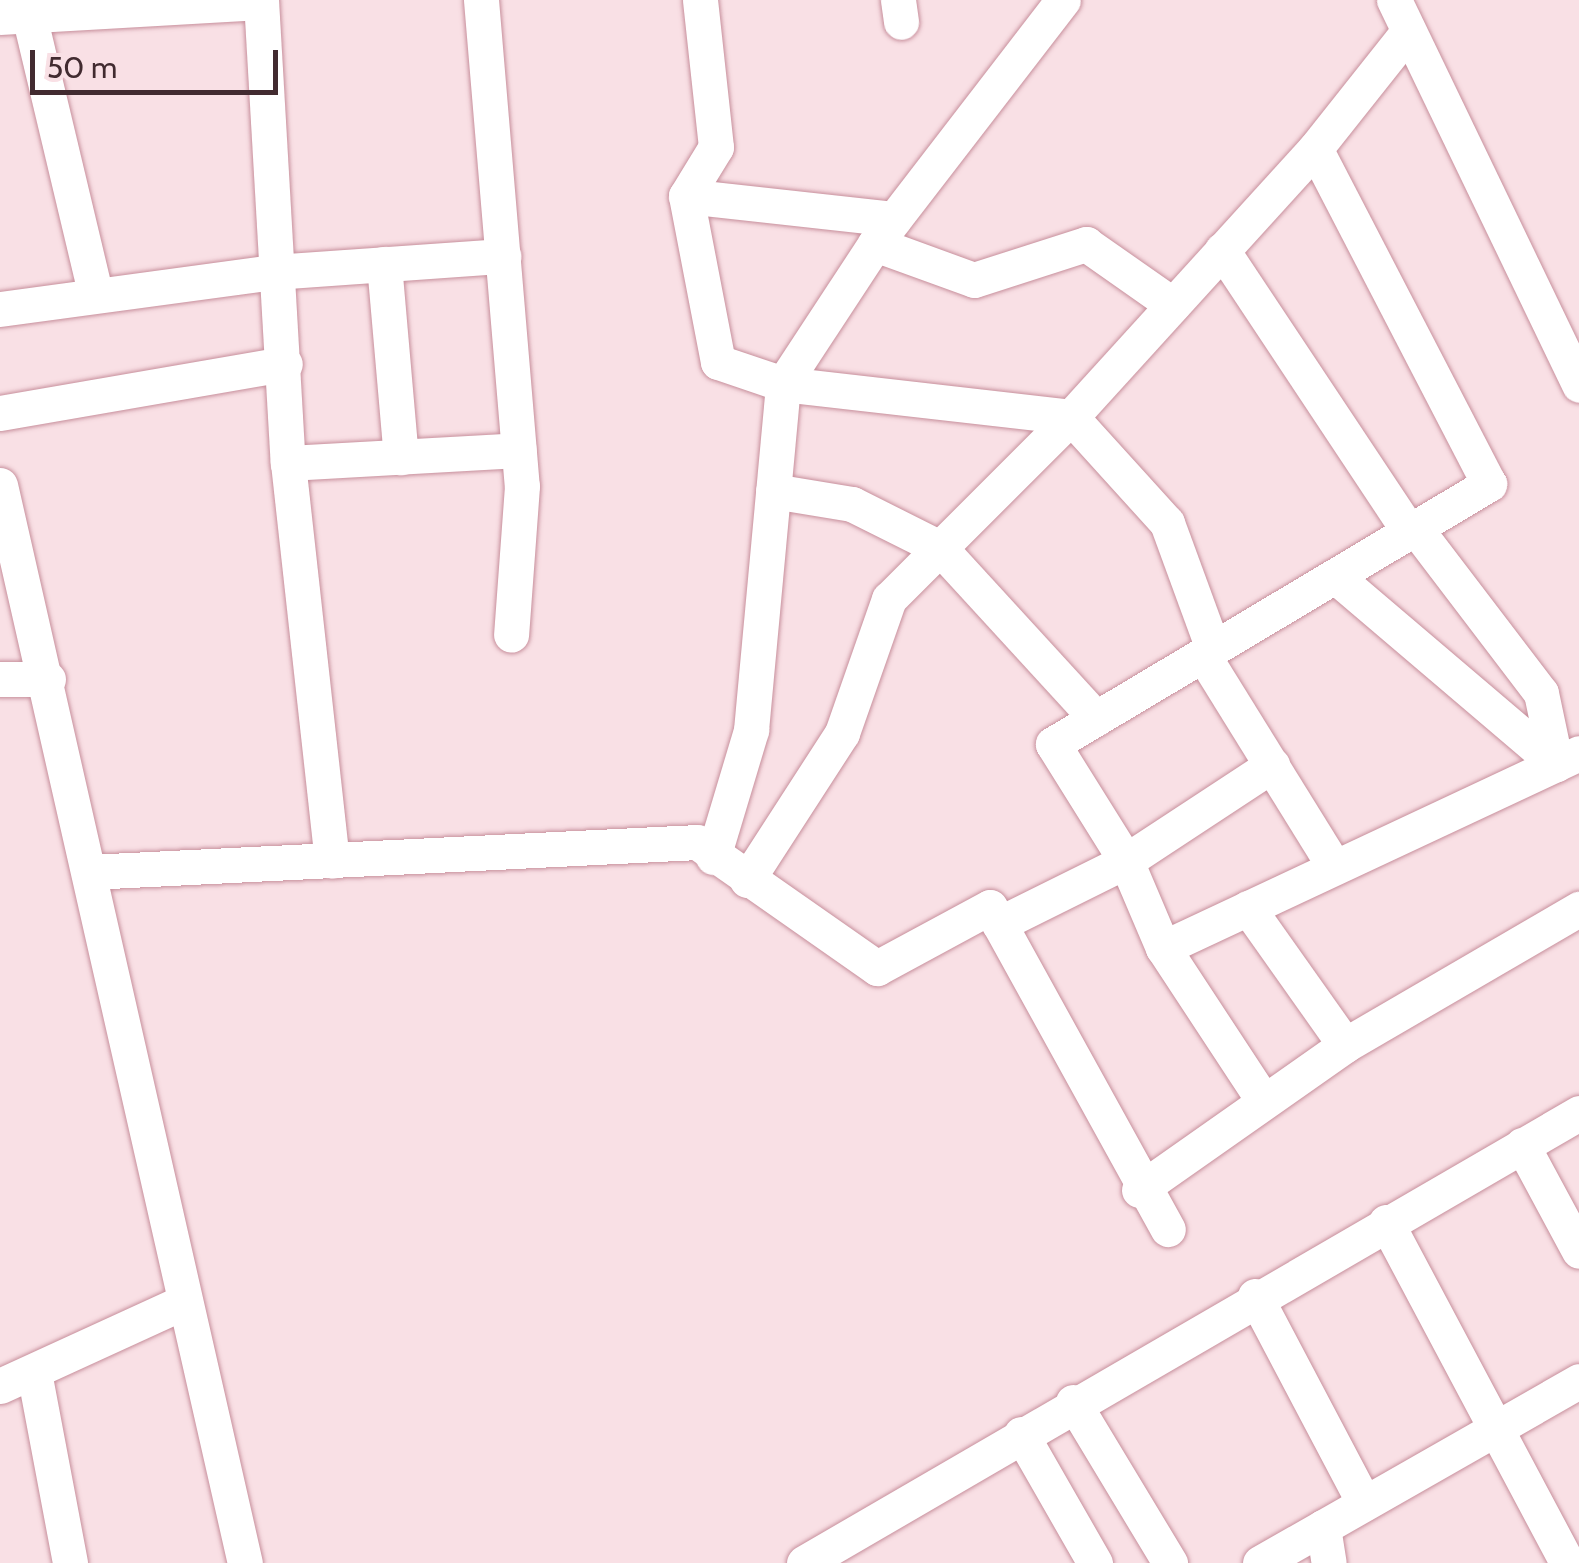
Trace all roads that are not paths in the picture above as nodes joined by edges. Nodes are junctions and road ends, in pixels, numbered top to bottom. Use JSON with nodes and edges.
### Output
{"nodes":[{"id":1,"x":481,"y":0,"type":"edge"},
{"id":2,"x":700,"y":0,"type":"edge"},
{"id":3,"x":1063,"y":0,"type":"edge"},
{"id":4,"x":1394,"y":0,"type":"edge"},
{"id":5,"x":261,"y":1,"type":"edge"},
{"id":6,"x":15,"y":16,"type":"edge"},
{"id":7,"x":1407,"y":33,"type":"junction"},
{"id":8,"x":1315,"y":148,"type":"junction"},
{"id":9,"x":686,"y":196,"type":"junction"},
{"id":10,"x":884,"y":232,"type":"junction"},
{"id":11,"x":1222,"y":250,"type":"junction"},
{"id":12,"x":502,"y":256,"type":"junction"},
{"id":13,"x":384,"y":264,"type":"junction"},
{"id":14,"x":273,"y":272,"type":"junction"},
{"id":15,"x":95,"y":291,"type":"junction"},
{"id":16,"x":1172,"y":305,"type":"junction"},
{"id":17,"x":0,"y":309,"type":"edge"},
{"id":18,"x":285,"y":364,"type":"junction"},
{"id":19,"x":1575,"y":367,"type":"edge"},
{"id":20,"x":783,"y":384,"type":"junction"},
{"id":21,"x":0,"y":413,"type":"edge"},
{"id":22,"x":1071,"y":417,"type":"junction"},
{"id":23,"x":519,"y":450,"type":"junction"},
{"id":24,"x":401,"y":457,"type":"junction"},
{"id":25,"x":288,"y":462,"type":"junction"},
{"id":26,"x":0,"y":485,"type":"edge"},
{"id":27,"x":773,"y":490,"type":"junction"},
{"id":28,"x":1413,"y":531,"type":"junction"},
{"id":29,"x":940,"y":548,"type":"junction"},
{"id":30,"x":1336,"y":576,"type":"junction"},
{"id":31,"x":510,"y":635,"type":"dead end"},
{"id":32,"x":1208,"y":652,"type":"junction"},
{"id":33,"x":0,"y":679,"type":"edge"},
{"id":34,"x":48,"y":679,"type":"junction"},
{"id":35,"x":1096,"y":718,"type":"junction"},
{"id":36,"x":1567,"y":759,"type":"edge"},
{"id":37,"x":1272,"y":766,"type":"junction"},
{"id":38,"x":713,"y":857,"type":"junction"},
{"id":39,"x":332,"y":861,"type":"junction"},
{"id":40,"x":1126,"y":861,"type":"junction"},
{"id":41,"x":1334,"y":866,"type":"junction"},
{"id":42,"x":89,"y":872,"type":"junction"},
{"id":43,"x":747,"y":880,"type":"junction"},
{"id":44,"x":1248,"y":908,"type":"junction"},
{"id":45,"x":1579,"y":909,"type":"edge"},
{"id":46,"x":999,"y":924,"type":"junction"},
{"id":47,"x":1163,"y":948,"type":"junction"},
{"id":48,"x":1345,"y":1045,"type":"junction"},
{"id":49,"x":1262,"y":1100,"type":"junction"},
{"id":50,"x":1579,"y":1113,"type":"edge"},
{"id":51,"x":1522,"y":1145,"type":"junction"},
{"id":52,"x":1140,"y":1190,"type":"junction"},
{"id":53,"x":1386,"y":1222,"type":"junction"},
{"id":54,"x":1168,"y":1229,"type":"dead end"},
{"id":55,"x":1579,"y":1250,"type":"edge"},
{"id":56,"x":1255,"y":1296,"type":"junction"},
{"id":57,"x":179,"y":1304,"type":"junction"},
{"id":58,"x":34,"y":1372,"type":"junction"},
{"id":59,"x":1579,"y":1381,"type":"edge"},
{"id":60,"x":0,"y":1386,"type":"edge"},
{"id":61,"x":1073,"y":1402,"type":"junction"},
{"id":62,"x":1497,"y":1428,"type":"junction"},
{"id":63,"x":1021,"y":1434,"type":"junction"},
{"id":64,"x":1364,"y":1504,"type":"junction"},
{"id":65,"x":1323,"y":1527,"type":"junction"},
{"id":66,"x":70,"y":1563,"type":"edge"},
{"id":67,"x":245,"y":1563,"type":"edge"},
{"id":68,"x":804,"y":1563,"type":"edge"},
{"id":69,"x":1095,"y":1563,"type":"edge"},
{"id":70,"x":1170,"y":1563,"type":"edge"},
{"id":71,"x":1260,"y":1563,"type":"edge"},
{"id":72,"x":1329,"y":1563,"type":"edge"},
{"id":73,"x":1567,"y":1563,"type":"edge"}],
"edges":[{"from":1,"to":12,"type":"street"},
{"from":2,"to":9,"type":"street"},
{"from":3,"to":10,"type":"street"},
{"from":4,"to":7,"type":"street"},
{"from":5,"to":6,"type":"street"},
{"from":5,"to":14,"type":"street"},
{"from":6,"to":15,"type":"street"},
{"from":7,"to":8,"type":"street"},
{"from":7,"to":19,"type":"street"},
{"from":8,"to":11,"type":"street"},
{"from":8,"to":28,"type":"street"},
{"from":9,"to":10,"type":"street"},
{"from":9,"to":20,"type":"street"},
{"from":10,"to":16,"type":"street"},
{"from":10,"to":20,"type":"street"},
{"from":11,"to":16,"type":"street"},
{"from":11,"to":28,"type":"street"},
{"from":12,"to":13,"type":"street"},
{"from":12,"to":23,"type":"street"},
{"from":13,"to":14,"type":"street"},
{"from":13,"to":24,"type":"street"},
{"from":14,"to":15,"type":"street"},
{"from":14,"to":18,"type":"street"},
{"from":15,"to":17,"type":"street"},
{"from":16,"to":22,"type":"street"},
{"from":18,"to":21,"type":"street"},
{"from":18,"to":25,"type":"street"},
{"from":20,"to":22,"type":"street"},
{"from":20,"to":27,"type":"street"},
{"from":22,"to":29,"type":"street"},
{"from":22,"to":32,"type":"street"},
{"from":23,"to":24,"type":"street"},
{"from":23,"to":31,"type":"street"},
{"from":24,"to":25,"type":"street"},
{"from":25,"to":39,"type":"street"},
{"from":26,"to":34,"type":"street"},
{"from":27,"to":29,"type":"street"},
{"from":27,"to":38,"type":"street"},
{"from":28,"to":30,"type":"street"},
{"from":28,"to":36,"type":"street"},
{"from":29,"to":35,"type":"street"},
{"from":29,"to":43,"type":"street"},
{"from":30,"to":32,"type":"street"},
{"from":30,"to":36,"type":"street"},
{"from":32,"to":35,"type":"street"},
{"from":32,"to":37,"type":"street"},
{"from":33,"to":34,"type":"street"},
{"from":34,"to":42,"type":"street"},
{"from":35,"to":40,"type":"street"},
{"from":36,"to":41,"type":"street"},
{"from":37,"to":40,"type":"street"},
{"from":37,"to":41,"type":"street"},
{"from":38,"to":39,"type":"street"},
{"from":38,"to":43,"type":"street"},
{"from":39,"to":42,"type":"street"},
{"from":40,"to":46,"type":"street"},
{"from":40,"to":47,"type":"street"},
{"from":41,"to":44,"type":"street"},
{"from":42,"to":57,"type":"street"},
{"from":43,"to":46,"type":"street"},
{"from":44,"to":47,"type":"street"},
{"from":44,"to":48,"type":"street"},
{"from":45,"to":48,"type":"street"},
{"from":46,"to":52,"type":"street"},
{"from":47,"to":49,"type":"street"},
{"from":48,"to":49,"type":"street"},
{"from":49,"to":52,"type":"street"},
{"from":50,"to":51,"type":"street"},
{"from":51,"to":53,"type":"street"},
{"from":51,"to":55,"type":"street"},
{"from":52,"to":54,"type":"street"},
{"from":53,"to":56,"type":"street"},
{"from":53,"to":62,"type":"street"},
{"from":56,"to":61,"type":"street"},
{"from":56,"to":64,"type":"street"},
{"from":57,"to":58,"type":"street"},
{"from":57,"to":67,"type":"street"},
{"from":58,"to":60,"type":"street"},
{"from":58,"to":66,"type":"street"},
{"from":59,"to":62,"type":"street"},
{"from":61,"to":63,"type":"street"},
{"from":61,"to":70,"type":"street"},
{"from":62,"to":64,"type":"street"},
{"from":62,"to":73,"type":"street"},
{"from":63,"to":68,"type":"street"},
{"from":63,"to":69,"type":"street"},
{"from":64,"to":65,"type":"street"},
{"from":65,"to":71,"type":"street"},
{"from":65,"to":72,"type":"street"}]}
